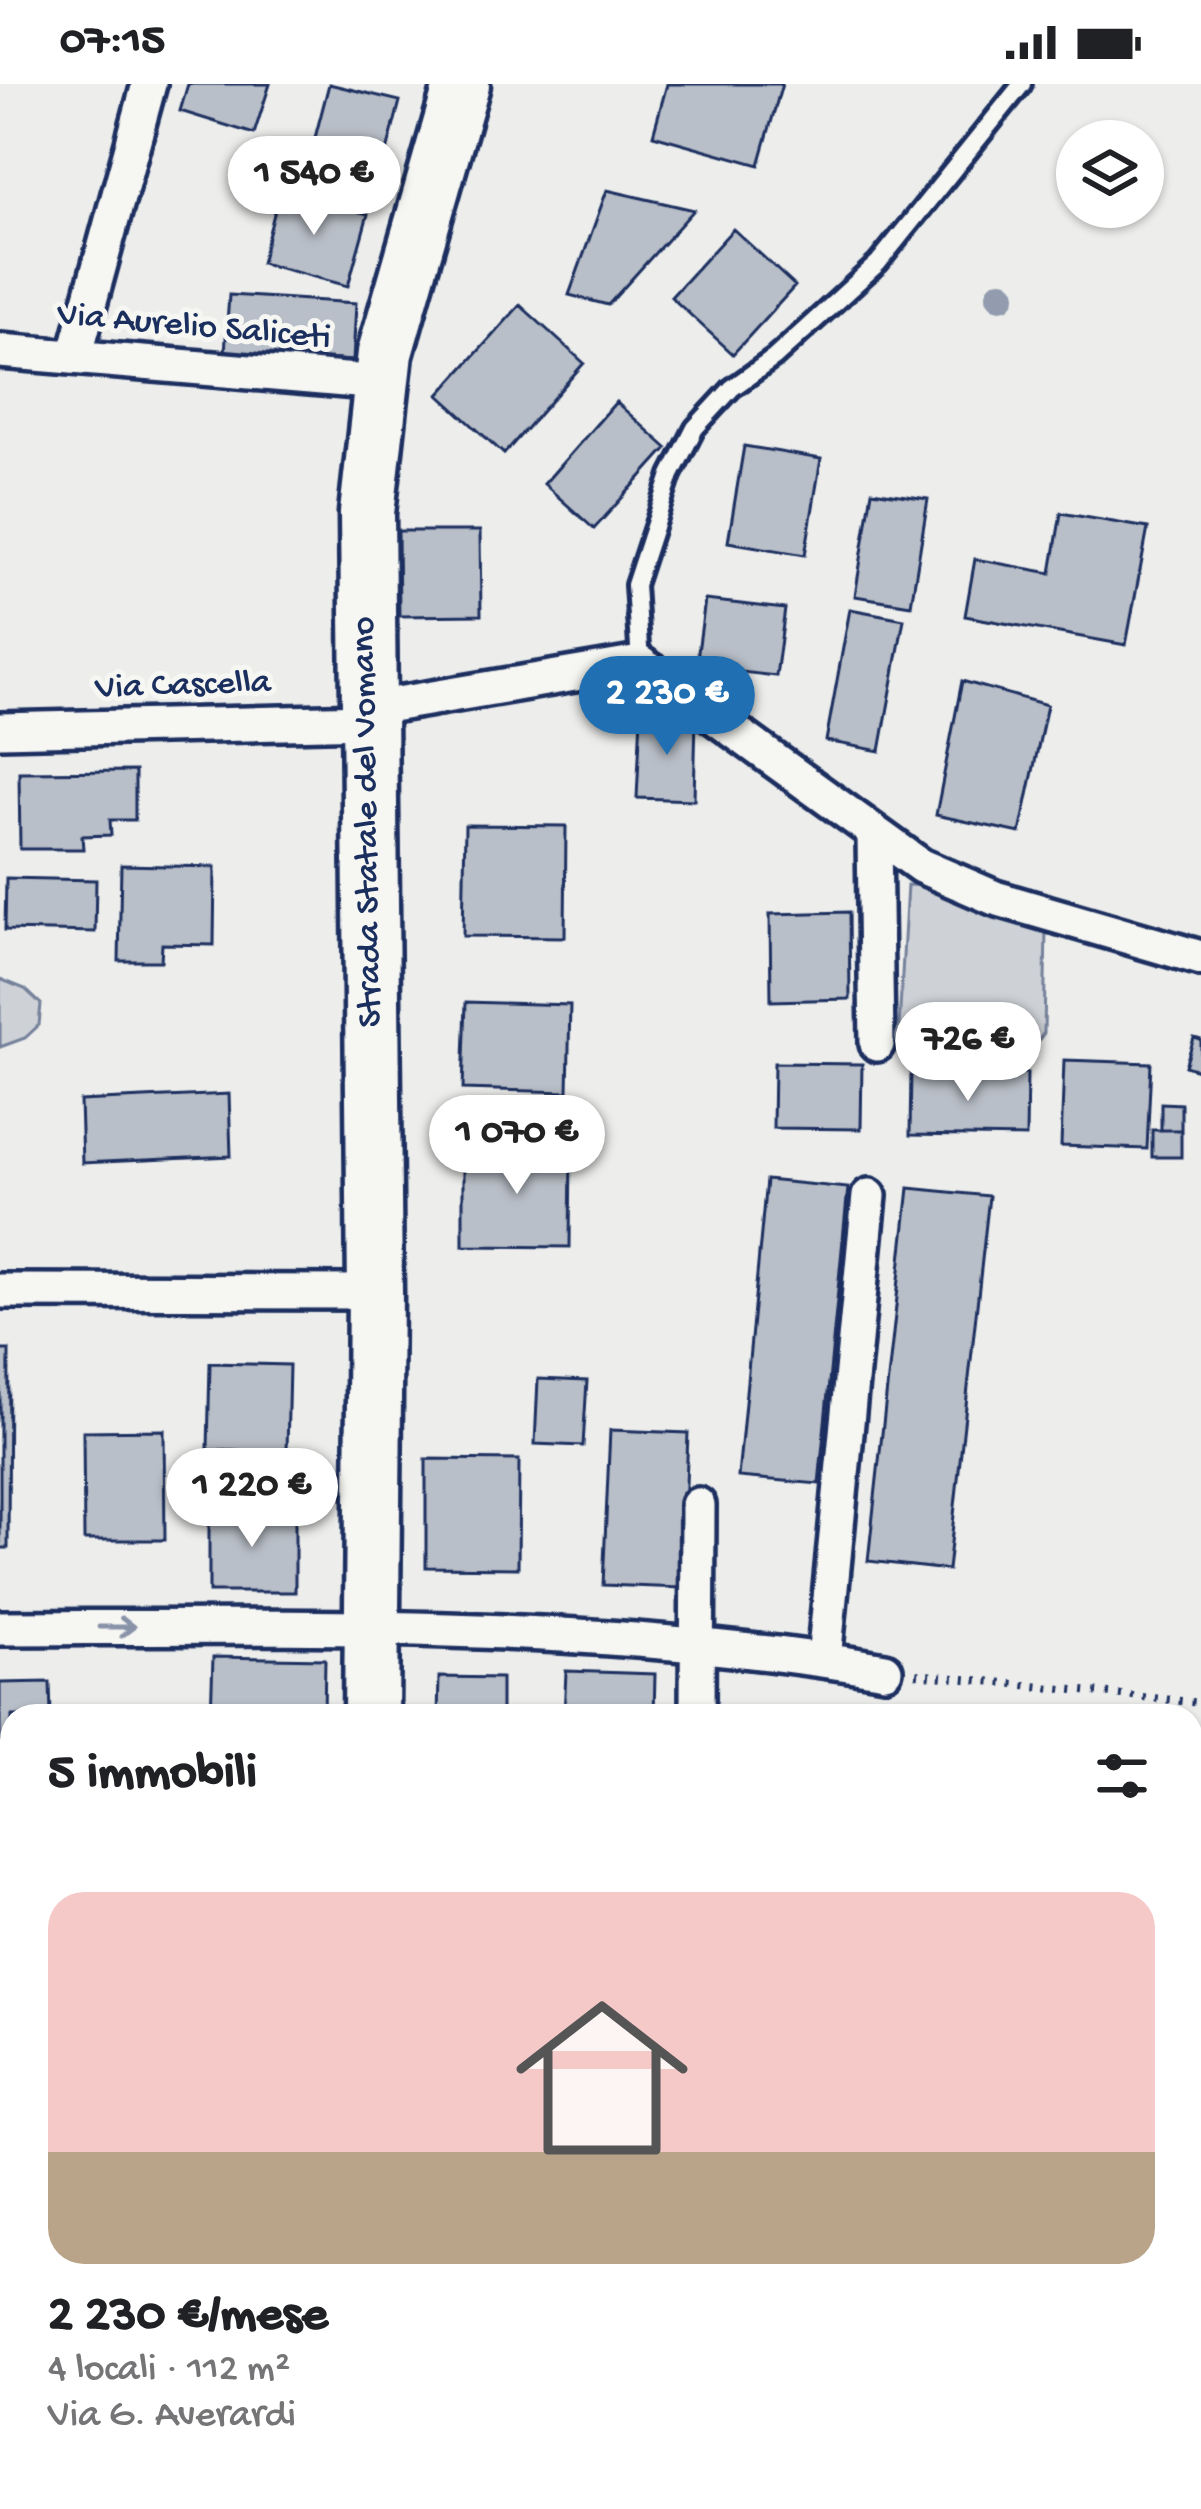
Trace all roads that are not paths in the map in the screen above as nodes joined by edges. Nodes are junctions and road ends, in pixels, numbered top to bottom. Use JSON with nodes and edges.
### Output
{"nodes":[{"id":1,"x":149,"y":84,"type":"edge"},
{"id":2,"x":462,"y":84,"type":"edge"},
{"id":3,"x":1022,"y":84,"type":"edge"},
{"id":4,"x":0,"y":350,"type":"edge"},
{"id":5,"x":75,"y":356,"type":"junction"},
{"id":6,"x":380,"y":383,"type":"junction"},
{"id":7,"x":640,"y":663,"type":"junction"},
{"id":8,"x":368,"y":715,"type":"junction"},
{"id":9,"x":0,"y":730,"type":"edge"},
{"id":10,"x":874,"y":836,"type":"junction"},
{"id":11,"x":1201,"y":958,"type":"edge"},
{"id":12,"x":877,"y":1044,"type":"dead end"},
{"id":13,"x":869,"y":1196,"type":"dead end"},
{"id":14,"x":0,"y":1291,"type":"edge"},
{"id":15,"x":375,"y":1292,"type":"junction"},
{"id":16,"x":698,"y":1505,"type":"dead end"},
{"id":17,"x":371,"y":1626,"type":"junction"},
{"id":18,"x":0,"y":1628,"type":"edge"},
{"id":19,"x":697,"y":1645,"type":"junction"},
{"id":20,"x":824,"y":1660,"type":"junction"},
{"id":21,"x":885,"y":1670,"type":"road end"},
{"id":22,"x":371,"y":1704,"type":"edge"},
{"id":23,"x":698,"y":1704,"type":"edge"}],
"edges":[{"from":1,"to":5,"type":"street"},
{"from":2,"to":6,"type":"main road","name":"Strada Statale del Vomano"},
{"from":3,"to":7,"type":"lane"},
{"from":4,"to":5,"type":"street","name":"Via Aurelio Saliceti"},
{"from":5,"to":6,"type":"street","name":"Via Aurelio Saliceti"},
{"from":6,"to":8,"type":"main road","name":"Strada Statale del Vomano"},
{"from":7,"to":8,"type":"street","name":"Via Cascella"},
{"from":7,"to":10,"type":"street"},
{"from":8,"to":9,"type":"street","name":"Via Cascella"},
{"from":8,"to":15,"type":"main road","name":"Strada Statale del Vomano"},
{"from":10,"to":11,"type":"street"},
{"from":10,"to":12,"type":"street"},
{"from":13,"to":20,"type":"street"},
{"from":14,"to":15,"type":"street"},
{"from":15,"to":17,"type":"main road","name":"Strada Statale del Vomano"},
{"from":16,"to":19,"type":"street"},
{"from":18,"to":17,"type":"street","one_way":true},
{"from":17,"to":19,"type":"street"},
{"from":17,"to":22,"type":"main road","name":"Strada Statale del Vomano"},
{"from":19,"to":20,"type":"street"},
{"from":19,"to":23,"type":"street"},
{"from":20,"to":21,"type":"street"}]}
